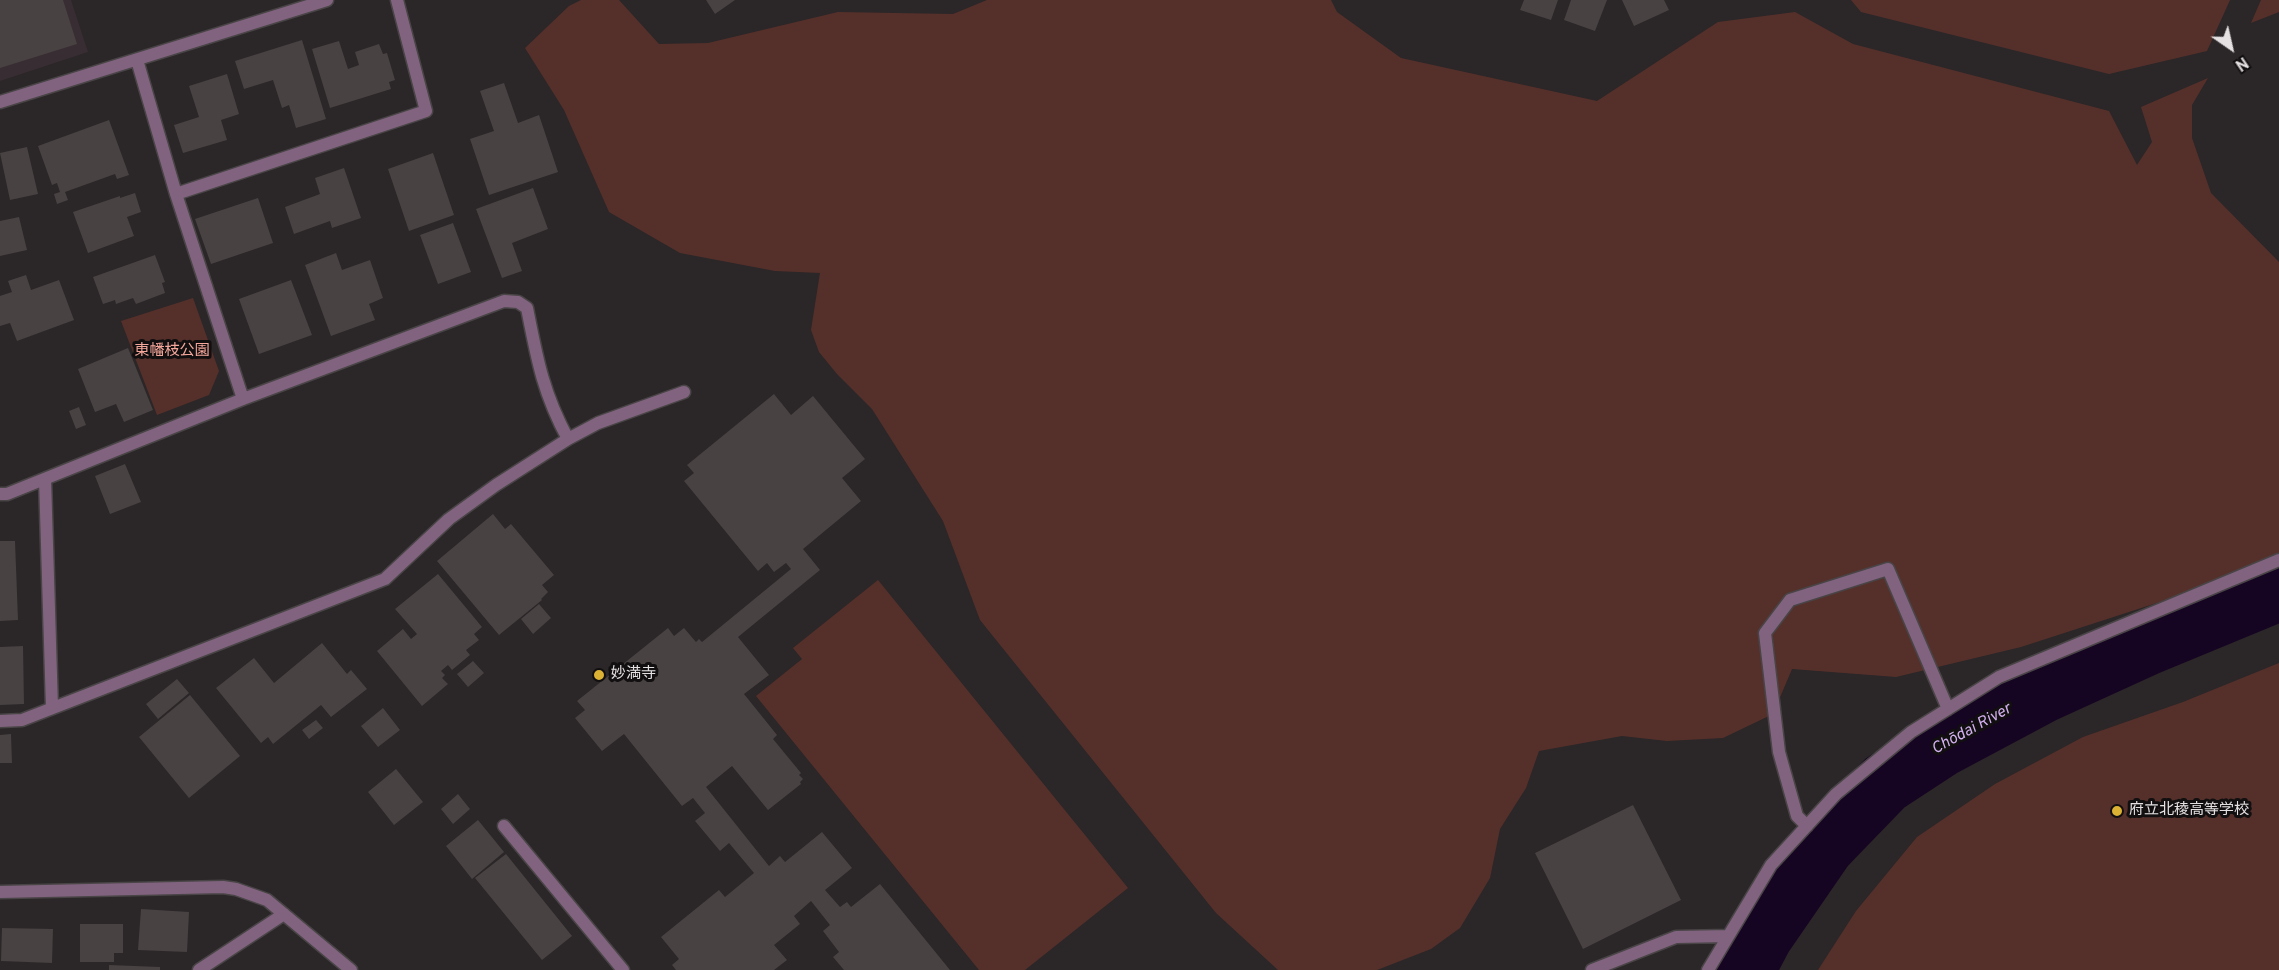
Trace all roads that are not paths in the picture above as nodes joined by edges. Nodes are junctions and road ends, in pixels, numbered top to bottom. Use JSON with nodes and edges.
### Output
{"nodes":[{"id":1,"x":327,"y":0,"type":"edge"},
{"id":2,"x":397,"y":0,"type":"edge"},
{"id":3,"x":137,"y":60,"type":"junction"},
{"id":4,"x":0,"y":102,"type":"edge"},
{"id":5,"x":176,"y":194,"type":"junction"},
{"id":6,"x":684,"y":392,"type":"dead end"},
{"id":7,"x":243,"y":399,"type":"junction"},
{"id":8,"x":568,"y":439,"type":"junction"},
{"id":9,"x":45,"y":479,"type":"junction"},
{"id":10,"x":0,"y":494,"type":"edge"},
{"id":11,"x":2279,"y":560,"type":"edge"},
{"id":12,"x":52,"y":708,"type":"junction"},
{"id":13,"x":1948,"y":709,"type":"junction"},
{"id":14,"x":0,"y":721,"type":"edge"},
{"id":15,"x":504,"y":826,"type":"dead end"},
{"id":16,"x":1807,"y":826,"type":"junction"},
{"id":17,"x":0,"y":892,"type":"edge"},
{"id":18,"x":284,"y":914,"type":"junction"},
{"id":19,"x":1728,"y":936,"type":"junction"},
{"id":20,"x":199,"y":970,"type":"edge"},
{"id":21,"x":351,"y":970,"type":"edge"},
{"id":22,"x":623,"y":970,"type":"edge"},
{"id":23,"x":1592,"y":970,"type":"edge"},
{"id":24,"x":1708,"y":970,"type":"edge"}],
"edges":[{"from":1,"to":3,"type":"street"},
{"from":2,"to":5,"type":"street"},
{"from":3,"to":4,"type":"street"},
{"from":3,"to":5,"type":"street"},
{"from":5,"to":7,"type":"street"},
{"from":6,"to":8,"type":"street"},
{"from":7,"to":8,"type":"street"},
{"from":7,"to":9,"type":"street"},
{"from":8,"to":12,"type":"street"},
{"from":9,"to":10,"type":"street"},
{"from":9,"to":12,"type":"street"},
{"from":11,"to":13,"type":"street"},
{"from":12,"to":14,"type":"street"},
{"from":13,"to":16,"type":"street"},
{"from":13,"to":16,"type":"street"},
{"from":15,"to":22,"type":"street"},
{"from":16,"to":19,"type":"street"},
{"from":17,"to":18,"type":"street"},
{"from":18,"to":20,"type":"street"},
{"from":18,"to":21,"type":"street"},
{"from":19,"to":23,"type":"street"},
{"from":19,"to":24,"type":"street"}]}
